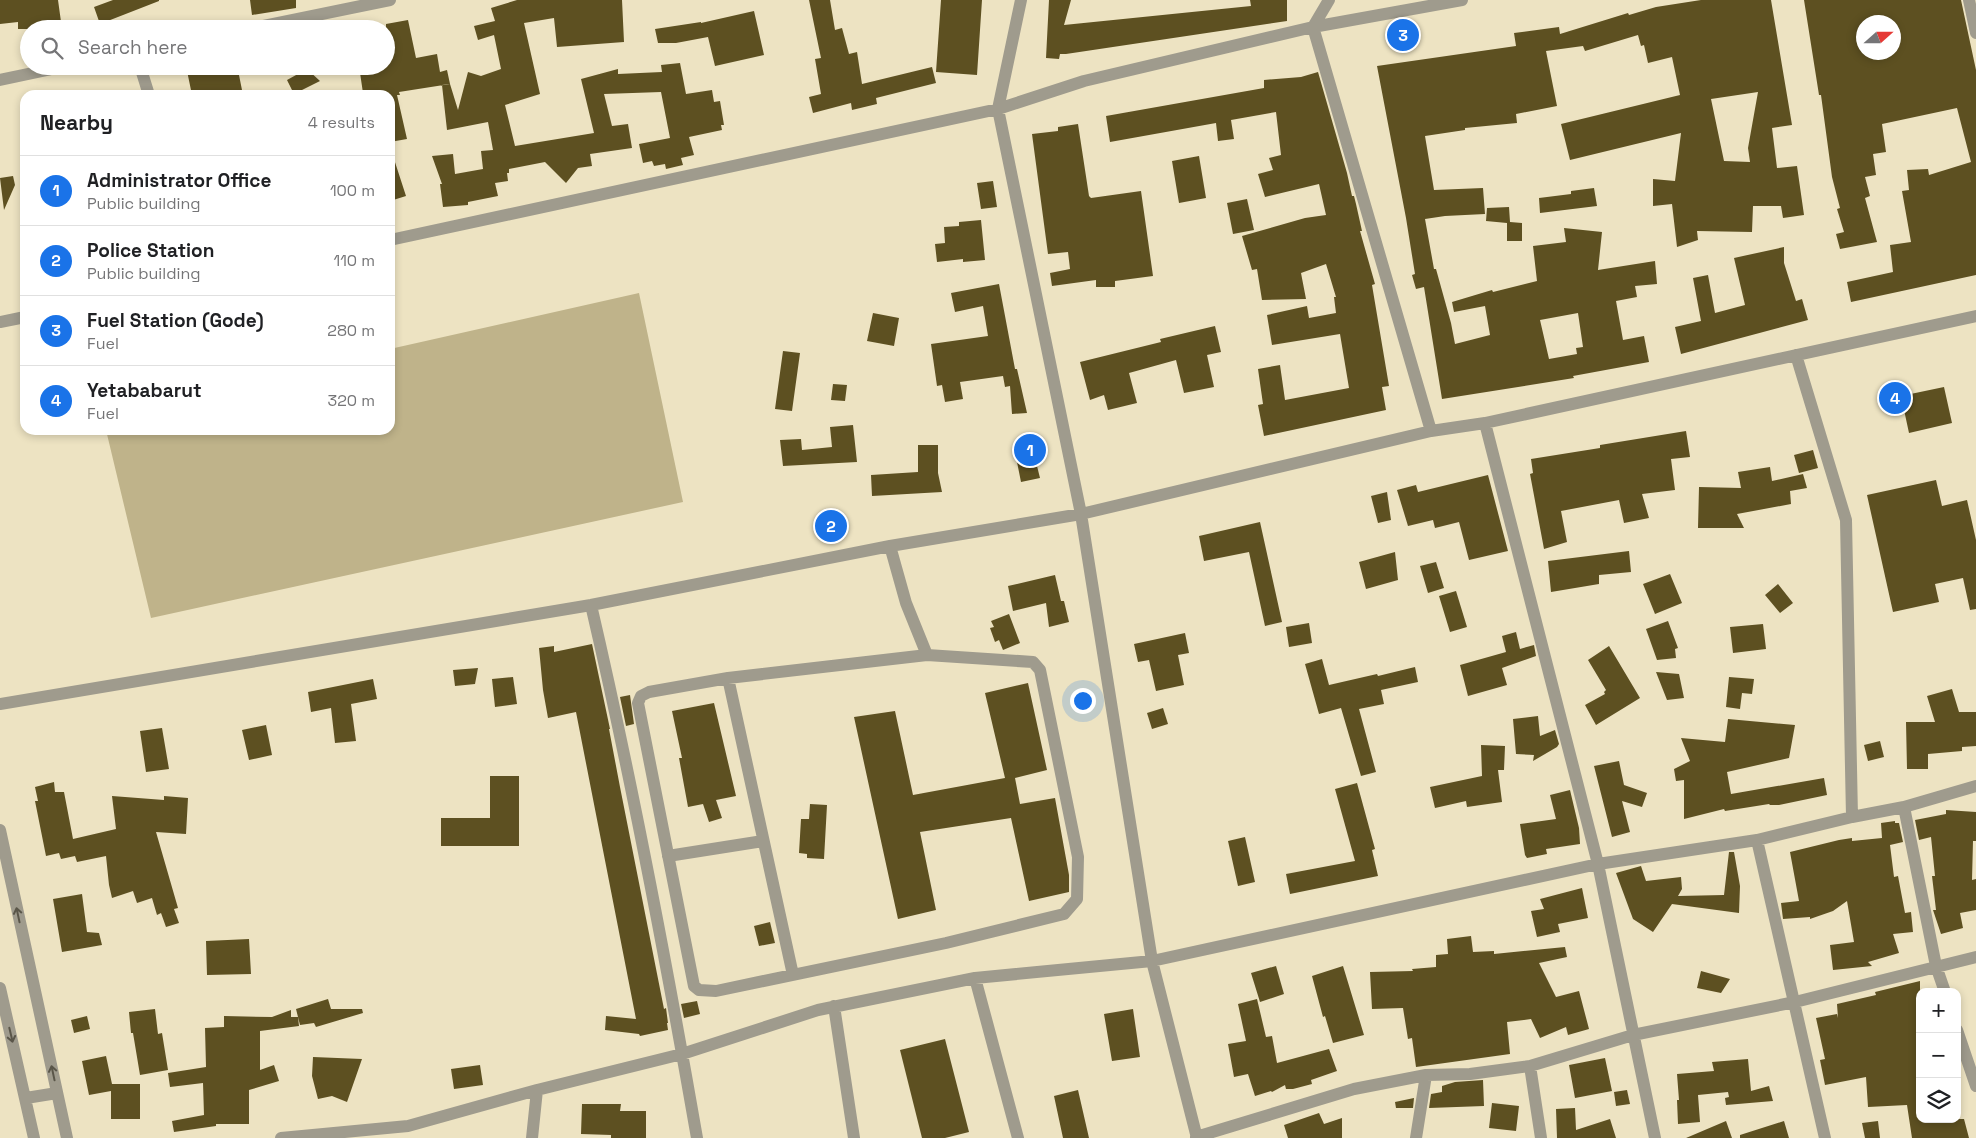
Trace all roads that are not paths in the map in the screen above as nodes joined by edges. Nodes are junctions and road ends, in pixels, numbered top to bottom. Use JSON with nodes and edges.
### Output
{"nodes":[{"id":1,"x":390,"y":0,"type":"edge"},
{"id":2,"x":1021,"y":0,"type":"edge"},
{"id":3,"x":1329,"y":0,"type":"edge"},
{"id":4,"x":1462,"y":0,"type":"edge"},
{"id":5,"x":1969,"y":0,"type":"edge"},
{"id":6,"x":292,"y":20,"type":"edge"},
{"id":7,"x":1313,"y":27,"type":"junction"},
{"id":8,"x":1976,"y":33,"type":"edge"},
{"id":9,"x":24,"y":75,"type":"edge"},
{"id":10,"x":143,"y":75,"type":"edge"},
{"id":11,"x":0,"y":80,"type":"edge"},
{"id":12,"x":147,"y":90,"type":"edge"},
{"id":13,"x":998,"y":109,"type":"junction"},
{"id":14,"x":395,"y":239,"type":"edge"},
{"id":15,"x":1976,"y":316,"type":"edge"},
{"id":16,"x":20,"y":318,"type":"edge"},
{"id":17,"x":0,"y":322,"type":"edge"},
{"id":18,"x":1796,"y":355,"type":"junction"},
{"id":19,"x":1485,"y":423,"type":"junction"},
{"id":20,"x":1431,"y":431,"type":"junction"},
{"id":21,"x":1081,"y":514,"type":"junction"},
{"id":22,"x":890,"y":546,"type":"junction"},
{"id":23,"x":591,"y":605,"type":"junction"},
{"id":24,"x":927,"y":655,"type":"junction"},
{"id":25,"x":728,"y":678,"type":"junction"},
{"id":26,"x":0,"y":704,"type":"edge"},
{"id":27,"x":1976,"y":786,"type":"edge"},
{"id":28,"x":1904,"y":807,"type":"junction"},
{"id":29,"x":1852,"y":817,"type":"junction"},
{"id":30,"x":0,"y":830,"type":"edge"},
{"id":31,"x":1757,"y":840,"type":"junction"},
{"id":32,"x":763,"y":841,"type":"junction"},
{"id":33,"x":2,"y":845,"type":"edge"},
{"id":34,"x":668,"y":856,"type":"junction"},
{"id":35,"x":1598,"y":864,"type":"junction"},
{"id":36,"x":1976,"y":957,"type":"edge"},
{"id":37,"x":1152,"y":961,"type":"junction"},
{"id":38,"x":1936,"y":966,"type":"junction"},
{"id":39,"x":793,"y":975,"type":"junction"},
{"id":40,"x":975,"y":978,"type":"junction"},
{"id":41,"x":0,"y":988,"type":"edge"},
{"id":42,"x":1944,"y":988,"type":"edge"},
{"id":43,"x":1794,"y":1002,"type":"junction"},
{"id":44,"x":834,"y":1006,"type":"junction"},
{"id":45,"x":1958,"y":1033,"type":"edge"},
{"id":46,"x":1633,"y":1035,"type":"junction"},
{"id":47,"x":682,"y":1054,"type":"junction"},
{"id":48,"x":1530,"y":1066,"type":"junction"},
{"id":49,"x":1426,"y":1075,"type":"junction"},
{"id":50,"x":1976,"y":1086,"type":"edge"},
{"id":51,"x":537,"y":1090,"type":"junction"},
{"id":52,"x":57,"y":1093,"type":"junction"},
{"id":53,"x":26,"y":1098,"type":"junction"},
{"id":54,"x":408,"y":1132,"type":"edge"},
{"id":55,"x":34,"y":1138,"type":"edge"},
{"id":56,"x":67,"y":1138,"type":"edge"},
{"id":57,"x":281,"y":1138,"type":"edge"},
{"id":58,"x":532,"y":1138,"type":"edge"},
{"id":59,"x":697,"y":1138,"type":"edge"},
{"id":60,"x":854,"y":1138,"type":"edge"},
{"id":61,"x":1018,"y":1138,"type":"edge"},
{"id":62,"x":1196,"y":1138,"type":"edge"},
{"id":63,"x":1416,"y":1138,"type":"edge"},
{"id":64,"x":1541,"y":1138,"type":"edge"},
{"id":65,"x":1655,"y":1138,"type":"edge"},
{"id":66,"x":1825,"y":1138,"type":"edge"}],
"edges":[{"from":1,"to":6,"type":"street"},
{"from":2,"to":13,"type":"street"},
{"from":3,"to":7,"type":"street"},
{"from":4,"to":7,"type":"street"},
{"from":5,"to":8,"type":"street"},
{"from":7,"to":13,"type":"street"},
{"from":7,"to":20,"type":"street"},
{"from":9,"to":11,"type":"street"},
{"from":10,"to":12,"type":"street"},
{"from":13,"to":14,"type":"street"},
{"from":13,"to":21,"type":"street"},
{"from":15,"to":18,"type":"street"},
{"from":16,"to":17,"type":"street"},
{"from":18,"to":19,"type":"street"},
{"from":18,"to":29,"type":"street"},
{"from":19,"to":20,"type":"street"},
{"from":19,"to":35,"type":"street"},
{"from":20,"to":21,"type":"street"},
{"from":21,"to":22,"type":"street"},
{"from":21,"to":37,"type":"street"},
{"from":22,"to":23,"type":"street"},
{"from":22,"to":24,"type":"street"},
{"from":23,"to":26,"type":"street"},
{"from":23,"to":47,"type":"street"},
{"from":24,"to":25,"type":"street"},
{"from":24,"to":39,"type":"street"},
{"from":25,"to":32,"type":"street"},
{"from":25,"to":34,"type":"street"},
{"from":27,"to":28,"type":"street"},
{"from":28,"to":29,"type":"street"},
{"from":28,"to":38,"type":"street"},
{"from":29,"to":31,"type":"street"},
{"from":30,"to":33,"type":"street"},
{"from":31,"to":35,"type":"street"},
{"from":31,"to":43,"type":"street"},
{"from":32,"to":34,"type":"street"},
{"from":32,"to":39,"type":"street"},
{"from":52,"to":33,"type":"street","one_way":true},
{"from":34,"to":39,"type":"street"},
{"from":35,"to":37,"type":"street"},
{"from":35,"to":46,"type":"street"},
{"from":36,"to":38,"type":"street"},
{"from":37,"to":40,"type":"street"},
{"from":37,"to":62,"type":"street"},
{"from":38,"to":42,"type":"street"},
{"from":38,"to":43,"type":"street"},
{"from":40,"to":44,"type":"street"},
{"from":40,"to":61,"type":"street"},
{"from":41,"to":53,"type":"street","one_way":true},
{"from":43,"to":46,"type":"street"},
{"from":43,"to":66,"type":"street"},
{"from":44,"to":47,"type":"street"},
{"from":44,"to":60,"type":"street"},
{"from":45,"to":50,"type":"street"},
{"from":46,"to":48,"type":"street"},
{"from":46,"to":65,"type":"street"},
{"from":47,"to":51,"type":"street"},
{"from":47,"to":59,"type":"street"},
{"from":48,"to":49,"type":"street"},
{"from":48,"to":64,"type":"street"},
{"from":49,"to":62,"type":"street"},
{"from":49,"to":63,"type":"street"},
{"from":51,"to":54,"type":"street"},
{"from":51,"to":58,"type":"street"},
{"from":52,"to":53,"type":"street"},
{"from":52,"to":56,"type":"street"},
{"from":53,"to":55,"type":"street"},
{"from":54,"to":57,"type":"street"}]}
